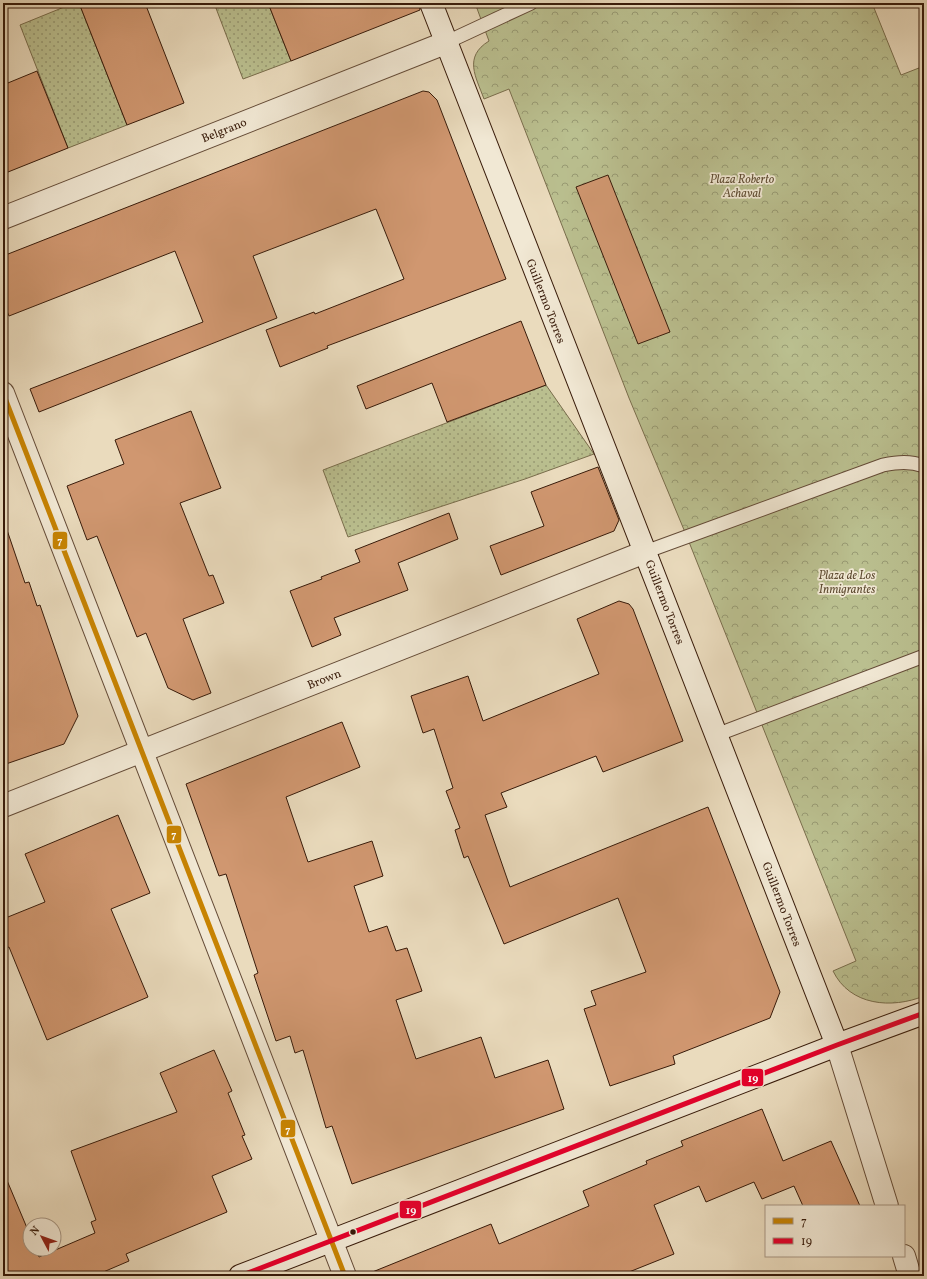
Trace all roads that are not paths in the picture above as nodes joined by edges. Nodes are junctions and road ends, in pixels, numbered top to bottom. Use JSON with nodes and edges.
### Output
{"nodes":[{"id":1,"x":431,"y":3,"type":"edge"},
{"id":2,"x":531,"y":3,"type":"edge"},
{"id":3,"x":445,"y":42,"type":"junction"},
{"id":4,"x":3,"y":218,"type":"edge"},
{"id":5,"x":3,"y":393,"type":"edge"},
{"id":6,"x":924,"y":466,"type":"edge"},
{"id":7,"x":645,"y":552,"type":"junction"},
{"id":8,"x":924,"y":656,"type":"edge"},
{"id":9,"x":716,"y":735,"type":"junction"},
{"id":10,"x":142,"y":752,"type":"junction"},
{"id":11,"x":3,"y":806,"type":"edge"},
{"id":12,"x":924,"y":1012,"type":"edge"},
{"id":13,"x":837,"y":1045,"type":"junction"},
{"id":14,"x":887,"y":1205,"type":"edge"},
{"id":15,"x":331,"y":1241,"type":"junction"},
{"id":16,"x":904,"y":1257,"type":"edge"},
{"id":17,"x":240,"y":1276,"type":"edge"},
{"id":18,"x":345,"y":1276,"type":"edge"},
{"id":19,"x":910,"y":1276,"type":"edge"}],
"edges":[{"from":1,"to":3,"type":"street","name":"Guillermo Torres"},
{"from":2,"to":3,"type":"lane"},
{"from":3,"to":4,"type":"street","name":"Belgrano"},
{"from":3,"to":7,"type":"street","name":"Guillermo Torres"},
{"from":5,"to":10,"type":"street"},
{"from":6,"to":7,"type":"lane"},
{"from":7,"to":9,"type":"street","name":"Guillermo Torres"},
{"from":7,"to":10,"type":"street","name":"Brown"},
{"from":8,"to":9,"type":"lane"},
{"from":9,"to":13,"type":"street","name":"Guillermo Torres"},
{"from":10,"to":11,"type":"street","name":"Brown"},
{"from":10,"to":15,"type":"street"},
{"from":12,"to":13,"type":"street"},
{"from":13,"to":14,"type":"street","name":"Guillermo Torres"},
{"from":13,"to":15,"type":"street"},
{"from":15,"to":17,"type":"street"},
{"from":15,"to":18,"type":"street"},
{"from":16,"to":19,"type":"street"}]}
